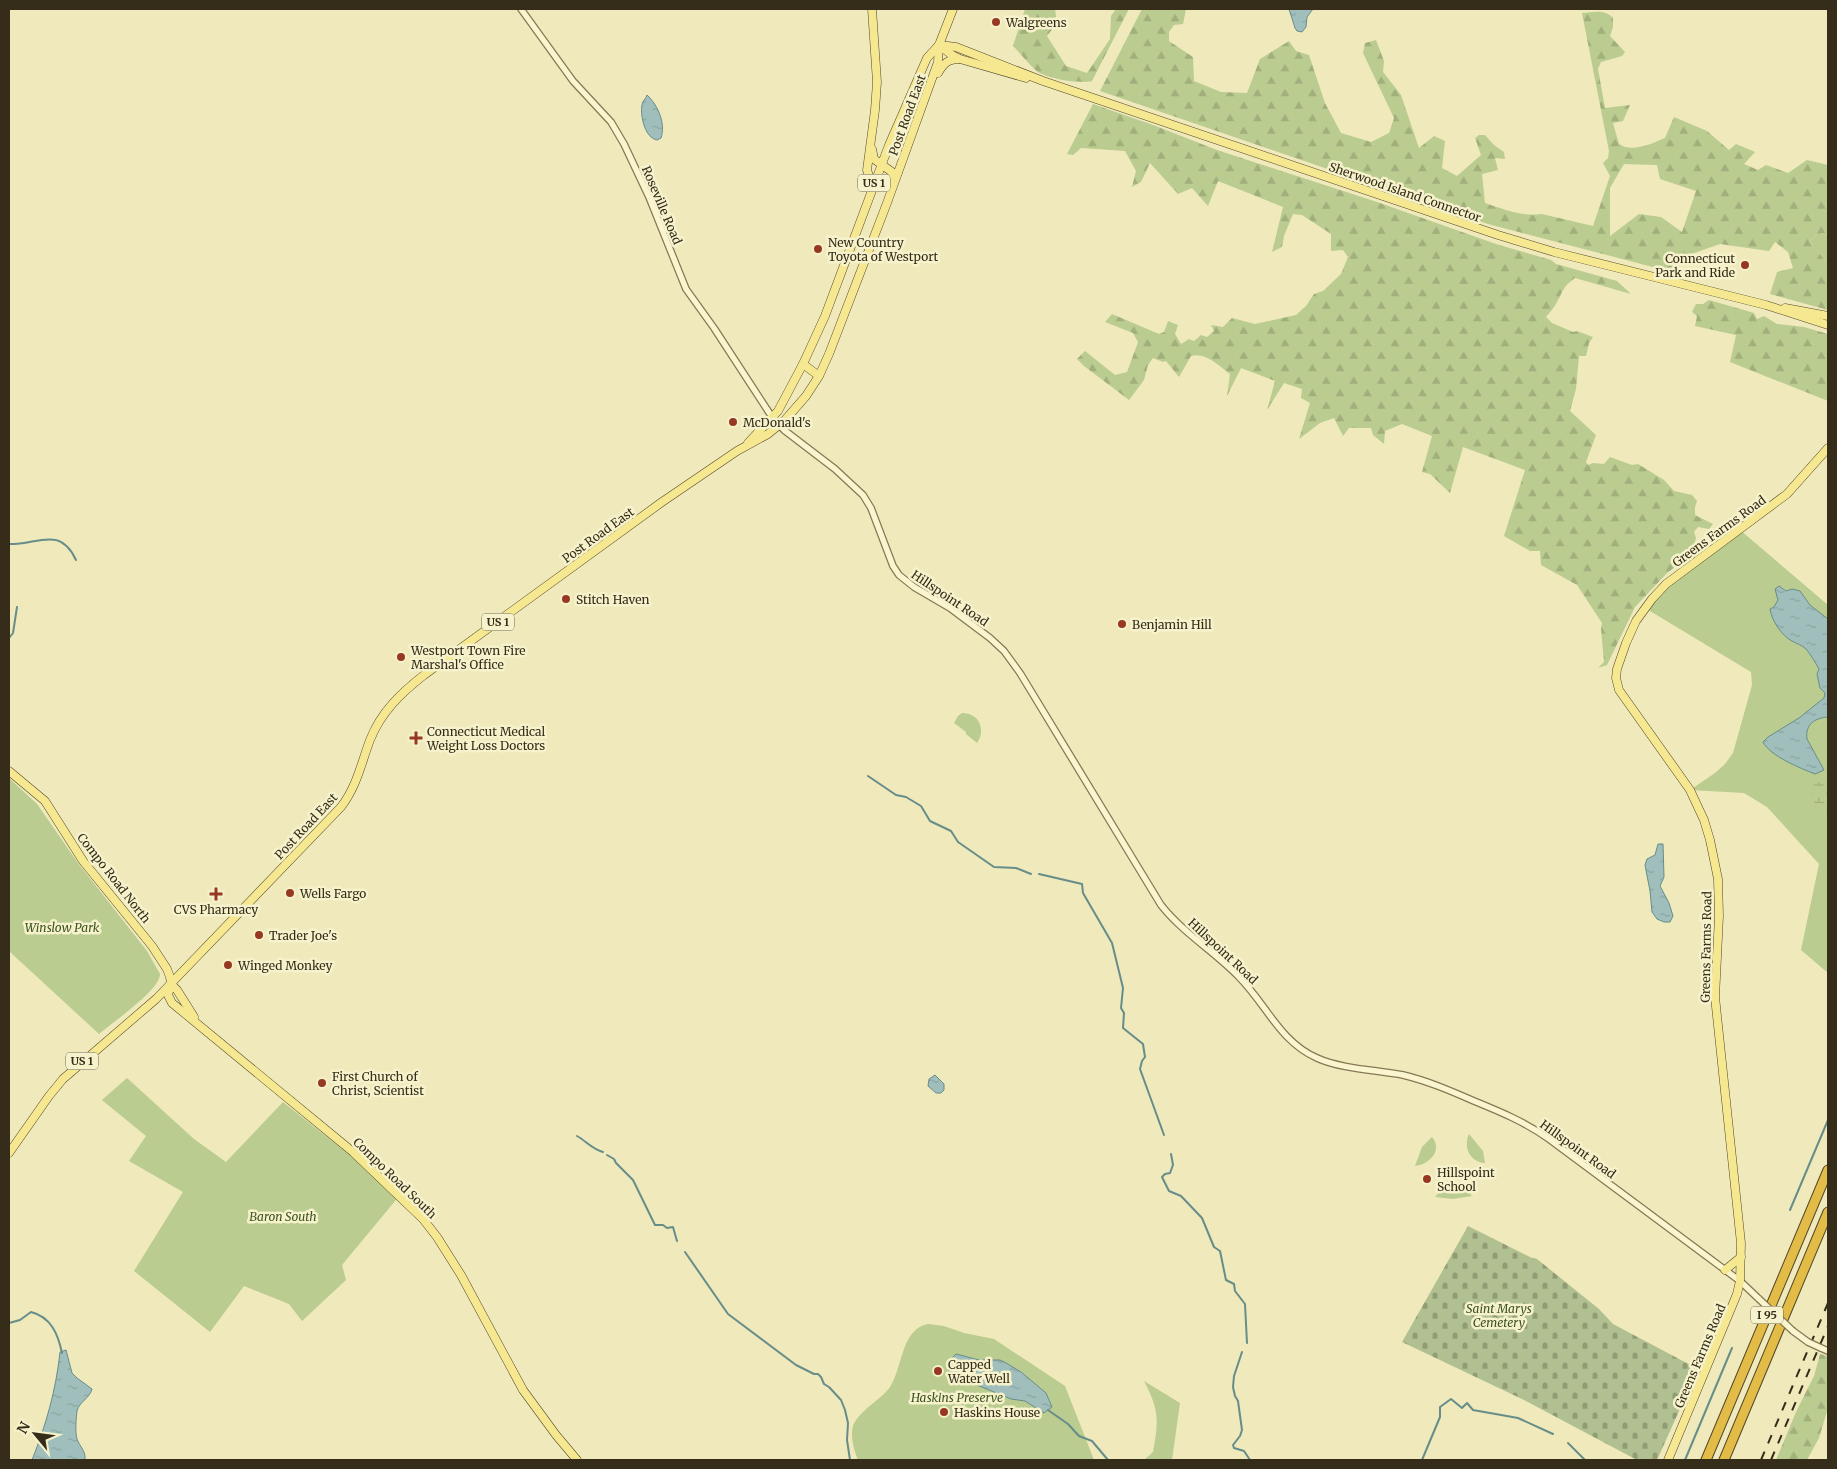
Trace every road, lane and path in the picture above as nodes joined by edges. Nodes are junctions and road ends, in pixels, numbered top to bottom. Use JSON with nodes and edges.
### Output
{"nodes":[{"id":1,"x":521,"y":9,"type":"edge"},
{"id":2,"x":872,"y":9,"type":"edge"},
{"id":3,"x":952,"y":9,"type":"edge"},
{"id":4,"x":939,"y":45,"type":"junction"},
{"id":5,"x":960,"y":58,"type":"junction"},
{"id":6,"x":1043,"y":81,"type":"junction"},
{"id":7,"x":930,"y":86,"type":"junction"},
{"id":8,"x":872,"y":137,"type":"junction"},
{"id":9,"x":881,"y":164,"type":"junction"},
{"id":10,"x":874,"y":183,"type":"junction"},
{"id":11,"x":893,"y":187,"type":"junction"},
{"id":12,"x":1766,"y":305,"type":"junction"},
{"id":13,"x":1828,"y":316,"type":"edge"},
{"id":14,"x":1828,"y":325,"type":"edge"},
{"id":15,"x":803,"y":364,"type":"junction"},
{"id":16,"x":820,"y":376,"type":"junction"},
{"id":17,"x":773,"y":418,"type":"junction"},
{"id":18,"x":779,"y":425,"type":"junction"},
{"id":19,"x":746,"y":445,"type":"junction"},
{"id":20,"x":1828,"y":448,"type":"edge"},
{"id":21,"x":9,"y":771,"type":"edge"},
{"id":22,"x":170,"y":984,"type":"junction"},
{"id":23,"x":9,"y":1153,"type":"edge"},
{"id":24,"x":1828,"y":1170,"type":"edge"},
{"id":25,"x":1828,"y":1212,"type":"edge"},
{"id":26,"x":1742,"y":1257,"type":"junction"},
{"id":27,"x":1725,"y":1270,"type":"junction"},
{"id":28,"x":1740,"y":1281,"type":"junction"},
{"id":29,"x":1828,"y":1351,"type":"edge"},
{"id":30,"x":577,"y":1460,"type":"edge"},
{"id":31,"x":1668,"y":1460,"type":"edge"},
{"id":32,"x":1706,"y":1460,"type":"edge"},
{"id":33,"x":1724,"y":1460,"type":"edge"}],
"edges":[{"from":1,"to":17,"type":"street","name":"Roseville Road"},
{"from":2,"to":8,"type":"main road"},
{"from":3,"to":4,"type":"main road","name":"Post Road East","number":"US 1"},
{"from":4,"to":5,"type":"main road","name":"Sherwood Island Connector"},
{"from":4,"to":6,"type":"main road","name":"Sherwood Island Connector"},
{"from":4,"to":7,"type":"main road","name":"Post Road East","number":"US 1"},
{"from":4,"to":9,"type":"main road","name":"Post Road East","number":"US 1"},
{"from":5,"to":6,"type":"main road","name":"Sherwood Island Connector"},
{"from":5,"to":7,"type":"main road"},
{"from":6,"to":12,"type":"main road","name":"Sherwood Island Connector"},
{"from":7,"to":11,"type":"main road","name":"Post Road East","number":"US 1"},
{"from":8,"to":9,"type":"main road"},
{"from":8,"to":10,"type":"main road"},
{"from":9,"to":10,"type":"main road","name":"Post Road East","number":"US 1"},
{"from":9,"to":11,"type":"main road"},
{"from":10,"to":15,"type":"main road","name":"Post Road East","number":"US 1"},
{"from":11,"to":16,"type":"main road","name":"Post Road East","number":"US 1"},
{"from":12,"to":13,"type":"main road","name":"Sherwood Island Connector"},
{"from":12,"to":14,"type":"main road","name":"Sherwood Island Connector"},
{"from":15,"to":16,"type":"main road"},
{"from":15,"to":17,"type":"main road","name":"Post Road East","number":"US 1"},
{"from":16,"to":18,"type":"main road","name":"Post Road East","number":"US 1"},
{"from":17,"to":18,"type":"street","name":"Hillspoint Road"},
{"from":17,"to":19,"type":"main road","name":"Post Road East","number":"US 1"},
{"from":18,"to":19,"type":"main road","name":"Post Road East","number":"US 1"},
{"from":18,"to":27,"type":"street","name":"Hillspoint Road"},
{"from":19,"to":22,"type":"main road","name":"Post Road East","number":"US 1"},
{"from":20,"to":26,"type":"main road","name":"Greens Farms Road"},
{"from":21,"to":22,"type":"main road","name":"Compo Road North"},
{"from":22,"to":23,"type":"main road","name":"Post Road East","number":"US 1"},
{"from":22,"to":30,"type":"main road","name":"Compo Road South"},
{"from":24,"to":32,"type":"highway","number":"I 95"},
{"from":25,"to":33,"type":"highway","number":"I 95"},
{"from":26,"to":27,"type":"main road"},
{"from":26,"to":28,"type":"main road","name":"Greens Farms Road"},
{"from":27,"to":28,"type":"street","name":"Hillspoint Road"},
{"from":28,"to":29,"type":"street","name":"Hillspoint Road","bridge":true},
{"from":28,"to":31,"type":"main road","name":"Greens Farms Road"}]}
